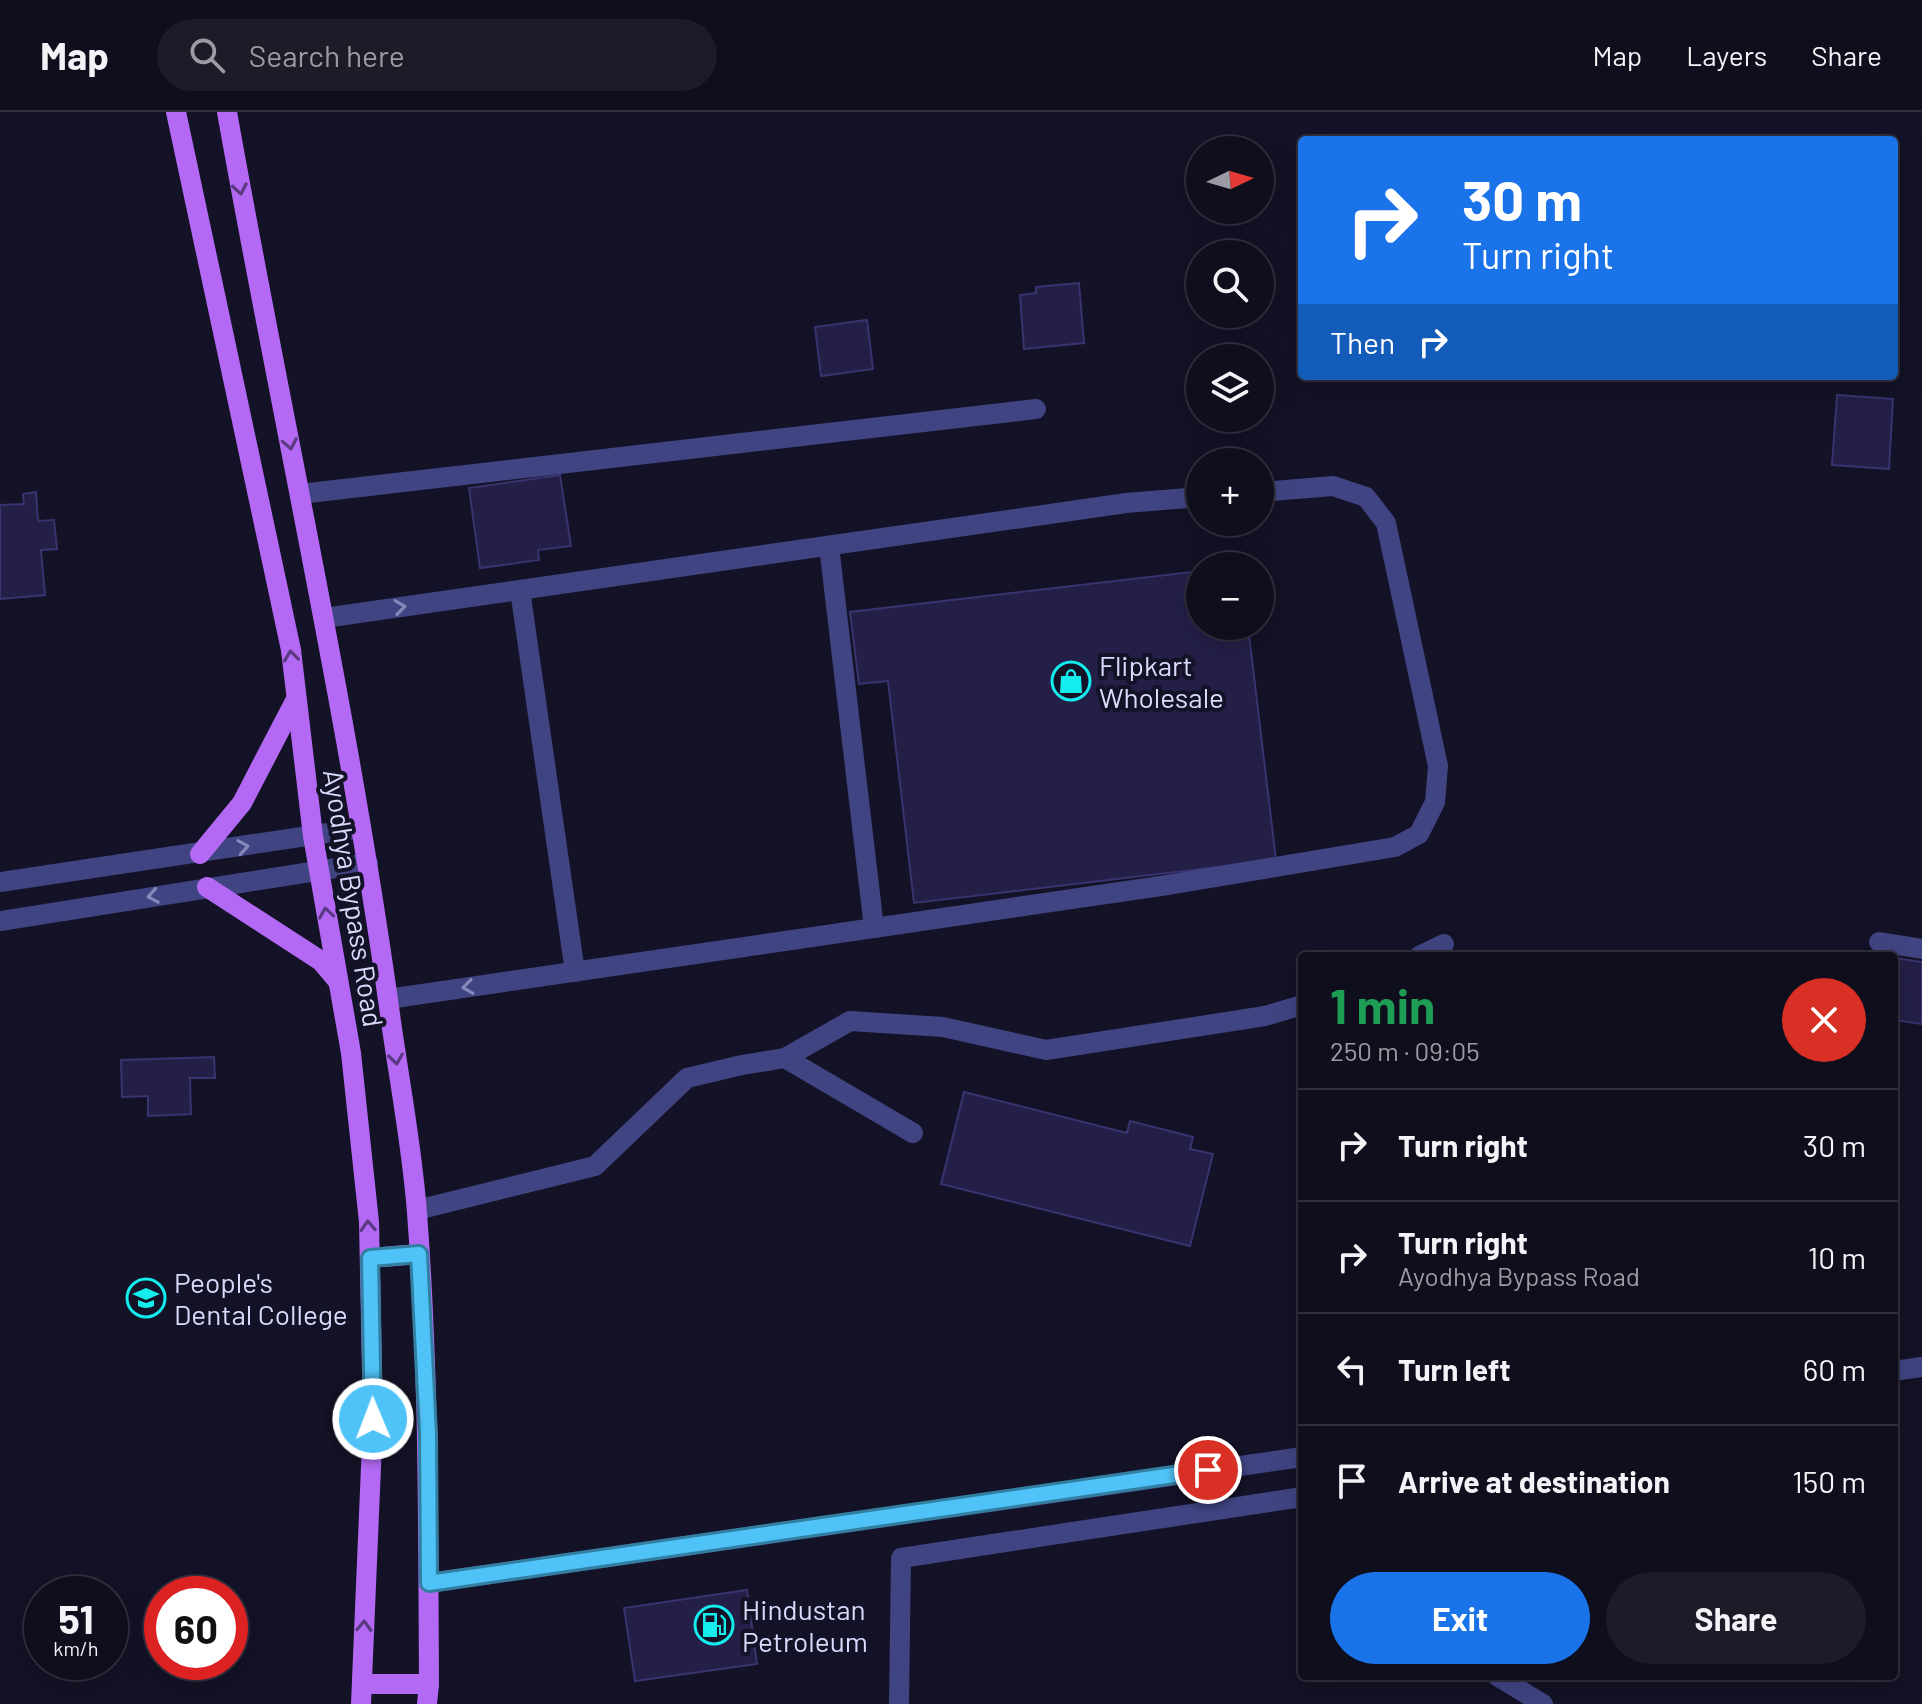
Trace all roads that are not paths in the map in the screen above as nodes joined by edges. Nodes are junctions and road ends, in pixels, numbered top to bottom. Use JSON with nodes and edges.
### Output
{"nodes":[{"id":1,"x":176,"y":112,"type":"edge"},
{"id":2,"x":227,"y":112,"type":"edge"},
{"id":3,"x":1036,"y":409,"type":"dead end"},
{"id":4,"x":1274,"y":491,"type":"edge"},
{"id":5,"x":300,"y":494,"type":"junction"},
{"id":6,"x":1186,"y":498,"type":"edge"},
{"id":7,"x":829,"y":546,"type":"junction"},
{"id":8,"x":520,"y":590,"type":"junction"},
{"id":9,"x":324,"y":618,"type":"junction"},
{"id":10,"x":295,"y":701,"type":"junction"},
{"id":11,"x":361,"y":828,"type":"junction"},
{"id":12,"x":313,"y":836,"type":"junction"},
{"id":13,"x":200,"y":854,"type":"junction"},
{"id":14,"x":368,"y":863,"type":"junction"},
{"id":15,"x":320,"y":869,"type":"junction"},
{"id":16,"x":0,"y":882,"type":"edge"},
{"id":17,"x":207,"y":887,"type":"junction"},
{"id":18,"x":0,"y":921,"type":"edge"},
{"id":19,"x":874,"y":928,"type":"junction"},
{"id":20,"x":1879,"y":942,"type":"dead end"},
{"id":21,"x":1444,"y":944,"type":"dead end"},
{"id":22,"x":1922,"y":949,"type":"edge"},
{"id":23,"x":1427,"y":952,"type":"edge"},
{"id":24,"x":575,"y":972,"type":"junction"},
{"id":25,"x":337,"y":980,"type":"junction"},
{"id":26,"x":388,"y":999,"type":"junction"},
{"id":27,"x":1298,"y":1006,"type":"edge"},
{"id":28,"x":785,"y":1058,"type":"junction"},
{"id":29,"x":913,"y":1133,"type":"dead end"},
{"id":30,"x":417,"y":1210,"type":"junction"},
{"id":31,"x":419,"y":1254,"type":"junction"},
{"id":32,"x":370,"y":1258,"type":"junction"},
{"id":33,"x":1922,"y":1367,"type":"edge"},
{"id":34,"x":1898,"y":1370,"type":"edge"},
{"id":35,"x":1298,"y":1458,"type":"edge"},
{"id":36,"x":1298,"y":1498,"type":"edge"},
{"id":37,"x":429,"y":1583,"type":"junction"},
{"id":38,"x":1504,"y":1680,"type":"edge"},
{"id":39,"x":362,"y":1694,"type":"edge"},
{"id":40,"x":428,"y":1694,"type":"edge"},
{"id":41,"x":899,"y":1704,"type":"edge"},
{"id":42,"x":1543,"y":1704,"type":"edge"}],
"edges":[{"from":10,"to":1,"type":"main road","name":"Ayodhya Bypass Road","one_way":true},
{"from":2,"to":5,"type":"main road","name":"Ayodhya Bypass Road","one_way":true},
{"from":3,"to":5,"type":"street"},
{"from":4,"to":19,"type":"street"},
{"from":5,"to":9,"type":"main road","name":"Ayodhya Bypass Road"},
{"from":6,"to":7,"type":"street"},
{"from":7,"to":8,"type":"street"},
{"from":7,"to":19,"type":"street"},
{"from":9,"to":8,"type":"street","one_way":true},
{"from":8,"to":24,"type":"street"},
{"from":9,"to":11,"type":"main road","name":"Ayodhya Bypass Road"},
{"from":10,"to":12,"type":"main road","name":"Ayodhya Bypass Road"},
{"from":10,"to":13,"type":"main road"},
{"from":11,"to":12,"type":"street"},
{"from":11,"to":14,"type":"main road","name":"Ayodhya Bypass Road"},
{"from":13,"to":12,"type":"street","one_way":true},
{"from":12,"to":15,"type":"main road","name":"Ayodhya Bypass Road"},
{"from":13,"to":16,"type":"street"},
{"from":14,"to":15,"type":"street"},
{"from":14,"to":26,"type":"main road","name":"Ayodhya Bypass Road"},
{"from":15,"to":17,"type":"street"},
{"from":25,"to":15,"type":"main road","name":"Ayodhya Bypass Road","one_way":true},
{"from":17,"to":18,"type":"street","one_way":true},
{"from":17,"to":25,"type":"main road"},
{"from":19,"to":24,"type":"street"},
{"from":20,"to":22,"type":"street"},
{"from":21,"to":23,"type":"street"},
{"from":24,"to":26,"type":"street","one_way":true},
{"from":32,"to":25,"type":"main road","name":"Ayodhya Bypass Road","one_way":true},
{"from":26,"to":30,"type":"main road","name":"Ayodhya Bypass Road","one_way":true},
{"from":27,"to":28,"type":"street"},
{"from":28,"to":29,"type":"street"},
{"from":28,"to":30,"type":"street"},
{"from":30,"to":31,"type":"main road","name":"Ayodhya Bypass Road"},
{"from":31,"to":32,"type":"main road"},
{"from":31,"to":37,"type":"main road","name":"Ayodhya Bypass Road"},
{"from":39,"to":32,"type":"main road","name":"Ayodhya Bypass Road","one_way":true},
{"from":33,"to":34,"type":"street"},
{"from":35,"to":37,"type":"street"},
{"from":36,"to":41,"type":"street"},
{"from":37,"to":40,"type":"main road","name":"Ayodhya Bypass Road"},
{"from":38,"to":42,"type":"street"},
{"from":39,"to":40,"type":"main road"}]}
